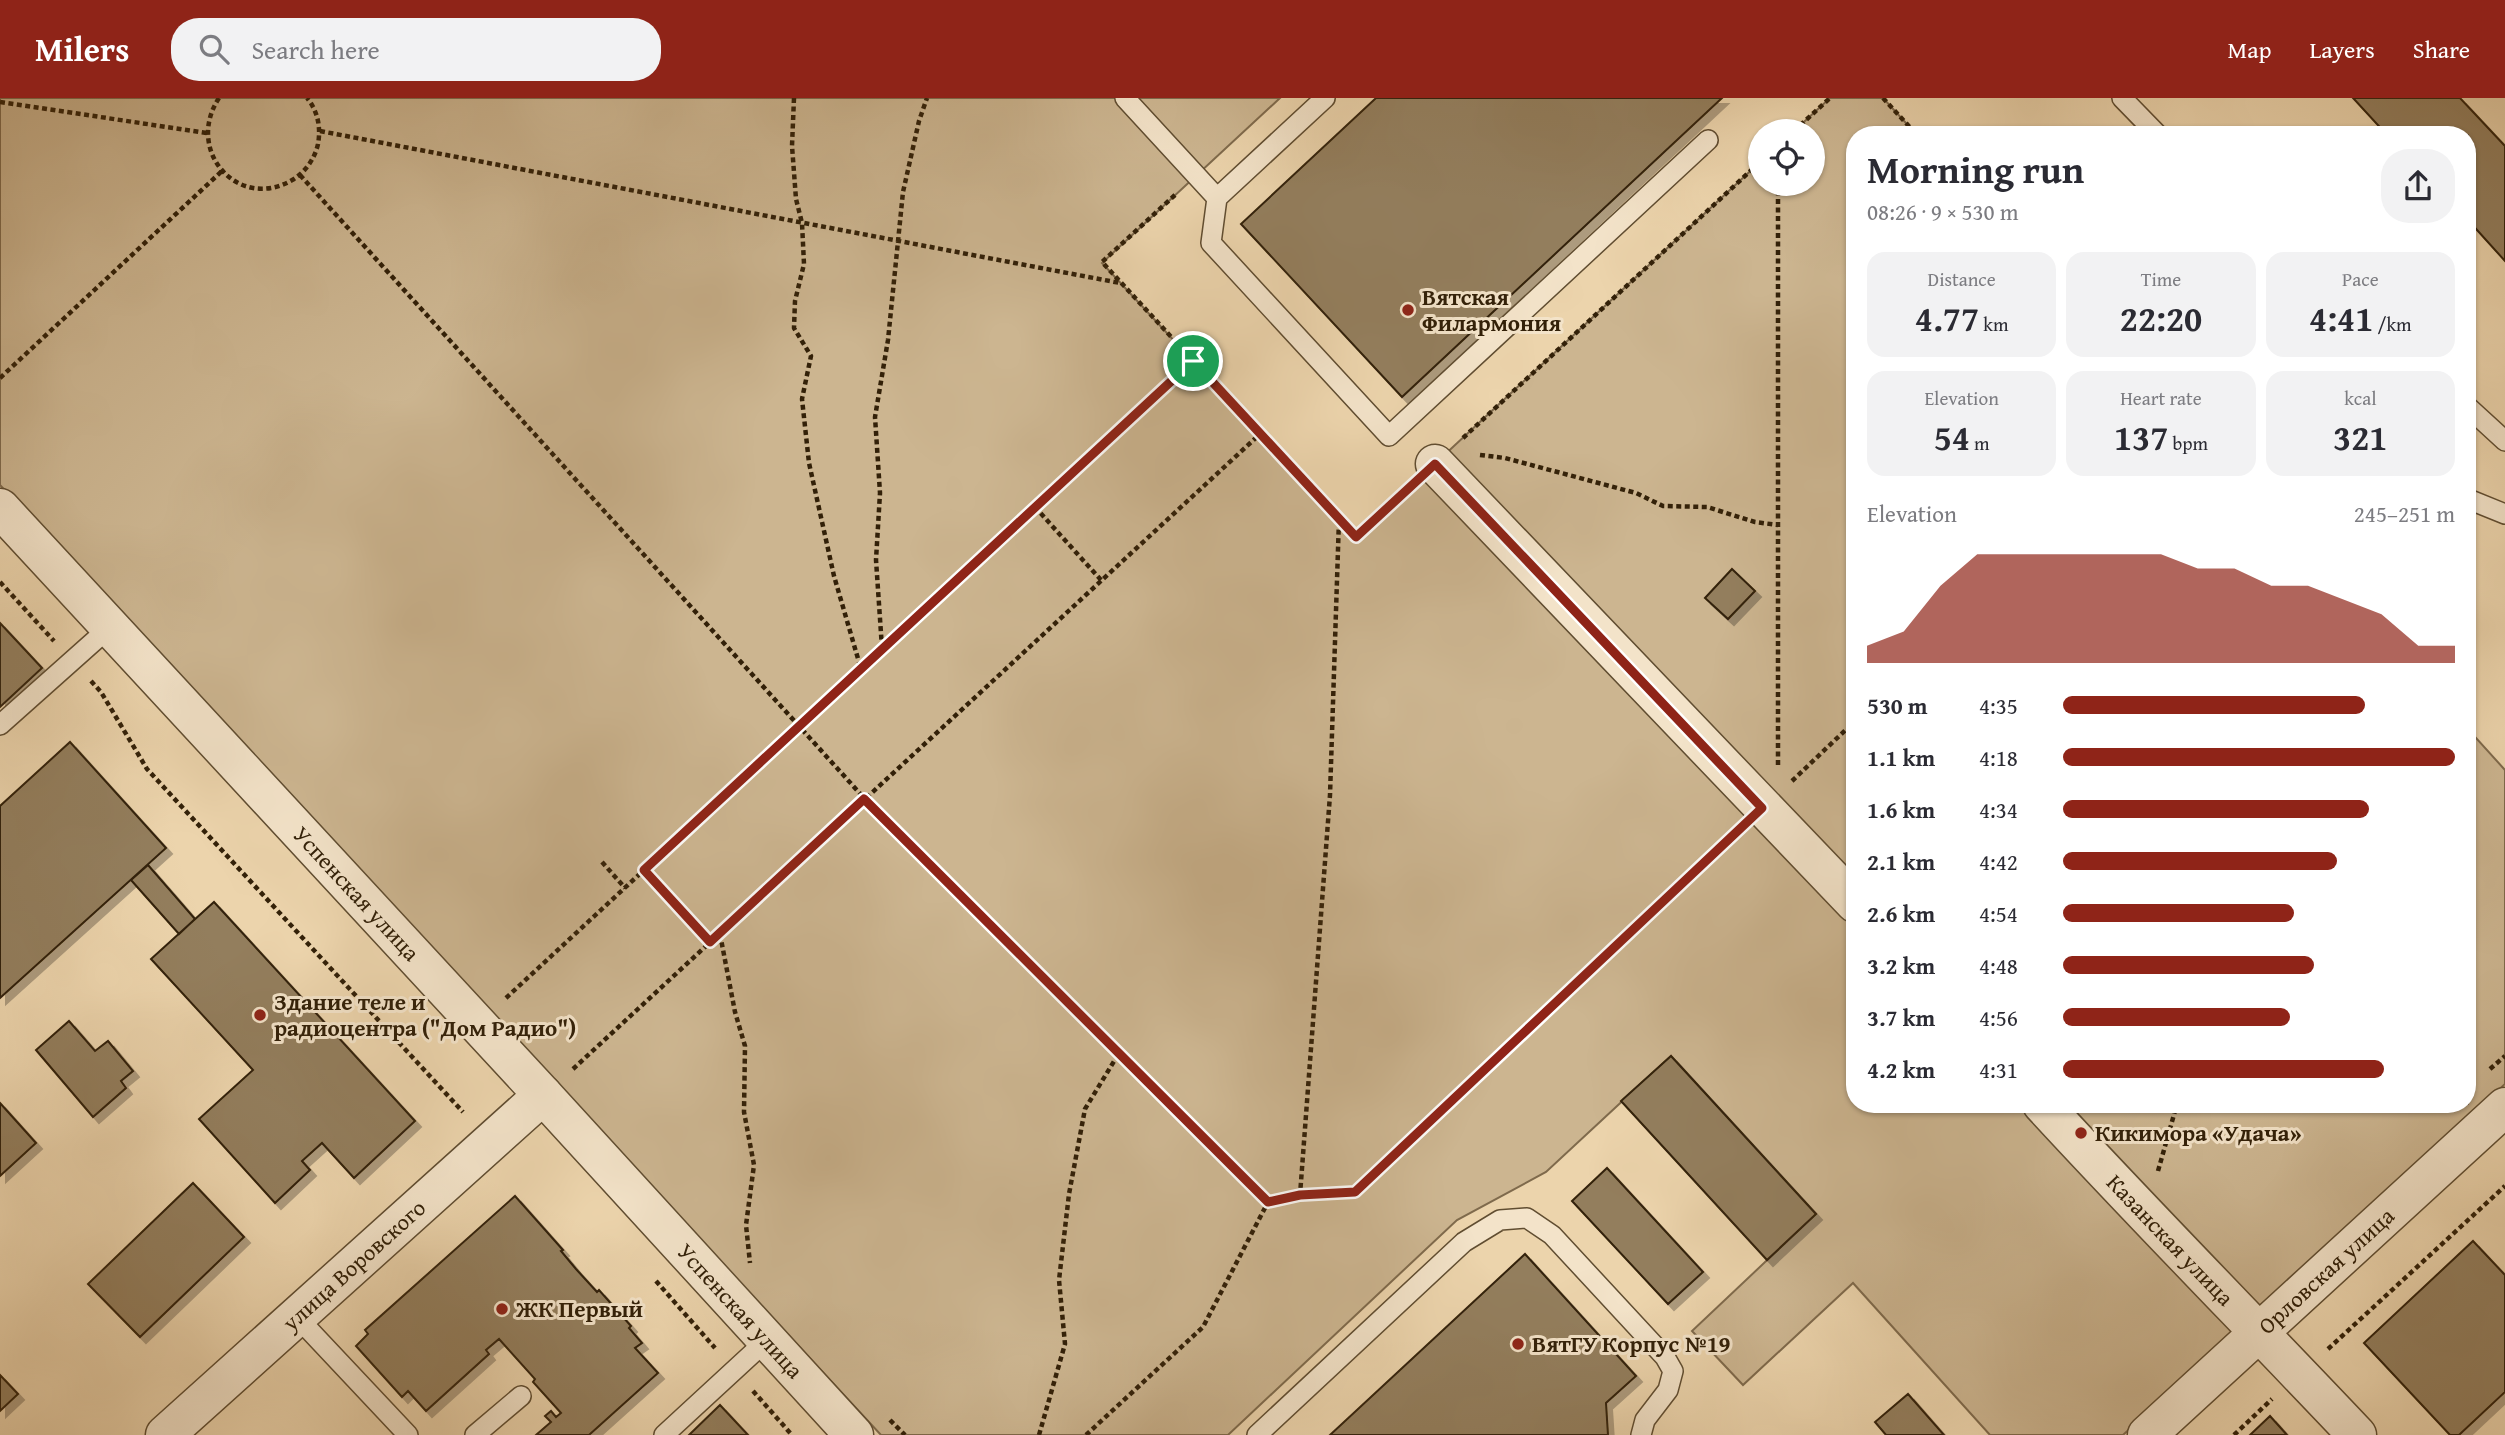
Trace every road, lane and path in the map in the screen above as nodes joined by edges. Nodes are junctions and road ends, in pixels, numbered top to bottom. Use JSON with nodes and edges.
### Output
{"nodes":[{"id":1,"x":219,"y":98,"type":"edge"},
{"id":2,"x":307,"y":98,"type":"edge"},
{"id":3,"x":794,"y":98,"type":"edge"},
{"id":4,"x":927,"y":98,"type":"edge"},
{"id":5,"x":1125,"y":98,"type":"edge"},
{"id":6,"x":1325,"y":98,"type":"edge"},
{"id":7,"x":1830,"y":98,"type":"edge"},
{"id":8,"x":1883,"y":98,"type":"edge"},
{"id":9,"x":2122,"y":98,"type":"edge"},
{"id":10,"x":0,"y":102,"type":"edge"},
{"id":11,"x":1807,"y":119,"type":"edge"},
{"id":12,"x":1909,"y":126,"type":"edge"},
{"id":13,"x":2149,"y":126,"type":"edge"},
{"id":14,"x":320,"y":131,"type":"junction"},
{"id":15,"x":207,"y":133,"type":"junction"},
{"id":16,"x":1708,"y":141,"type":"dead end"},
{"id":17,"x":222,"y":171,"type":"junction"},
{"id":18,"x":1748,"y":173,"type":"edge"},
{"id":19,"x":300,"y":175,"type":"junction"},
{"id":20,"x":1196,"y":176,"type":"junction"},
{"id":21,"x":1779,"y":196,"type":"edge"},
{"id":22,"x":1217,"y":198,"type":"junction"},
{"id":23,"x":803,"y":223,"type":"junction"},
{"id":24,"x":898,"y":241,"type":"junction"},
{"id":25,"x":1121,"y":283,"type":"junction"},
{"id":26,"x":1193,"y":361,"type":"junction"},
{"id":27,"x":0,"y":378,"type":"edge"},
{"id":28,"x":2476,"y":414,"type":"edge"},
{"id":29,"x":1260,"y":434,"type":"junction"},
{"id":30,"x":2505,"y":441,"type":"edge"},
{"id":31,"x":1442,"y":458,"type":"junction"},
{"id":32,"x":2476,"y":502,"type":"edge"},
{"id":33,"x":0,"y":508,"type":"edge"},
{"id":34,"x":1035,"y":508,"type":"junction"},
{"id":35,"x":2505,"y":514,"type":"edge"},
{"id":36,"x":1339,"y":518,"type":"junction"},
{"id":37,"x":1778,"y":525,"type":"junction"},
{"id":38,"x":1101,"y":580,"type":"junction"},
{"id":39,"x":0,"y":582,"type":"edge"},
{"id":40,"x":110,"y":627,"type":"junction"},
{"id":41,"x":883,"y":649,"type":"junction"},
{"id":42,"x":72,"y":661,"type":"junction"},
{"id":43,"x":861,"y":669,"type":"junction"},
{"id":44,"x":0,"y":725,"type":"edge"},
{"id":45,"x":798,"y":727,"type":"junction"},
{"id":46,"x":1846,"y":729,"type":"edge"},
{"id":47,"x":864,"y":799,"type":"junction"},
{"id":48,"x":1770,"y":801,"type":"junction"},
{"id":49,"x":602,"y":862,"type":"dead end"},
{"id":50,"x":644,"y":870,"type":"junction"},
{"id":51,"x":625,"y":888,"type":"junction"},
{"id":52,"x":1846,"y":892,"type":"edge"},
{"id":53,"x":720,"y":933,"type":"junction"},
{"id":54,"x":710,"y":942,"type":"junction"},
{"id":55,"x":500,"y":1004,"type":"dead end"},
{"id":56,"x":1119,"y":1053,"type":"junction"},
{"id":57,"x":543,"y":1095,"type":"junction"},
{"id":58,"x":2505,"y":1107,"type":"edge"},
{"id":59,"x":463,"y":1112,"type":"dead end"},
{"id":60,"x":2050,"y":1113,"type":"edge"},
{"id":61,"x":2175,"y":1113,"type":"edge"},
{"id":62,"x":2505,"y":1186,"type":"edge"},
{"id":63,"x":1300,"y":1195,"type":"junction"},
{"id":64,"x":1268,"y":1202,"type":"junction"},
{"id":65,"x":2146,"y":1217,"type":"junction"},
{"id":66,"x":751,"y":1271,"type":"dead end"},
{"id":67,"x":653,"y":1278,"type":"dead end"},
{"id":68,"x":297,"y":1317,"type":"junction"},
{"id":69,"x":2259,"y":1332,"type":"junction"},
{"id":70,"x":768,"y":1340,"type":"junction"},
{"id":71,"x":735,"y":1370,"type":"junction"},
{"id":72,"x":2299,"y":1374,"type":"junction"},
{"id":73,"x":521,"y":1395,"type":"dead end"},
{"id":74,"x":178,"y":1431,"type":"edge"},
{"id":75,"x":408,"y":1435,"type":"edge"},
{"id":76,"x":475,"y":1435,"type":"edge"},
{"id":77,"x":664,"y":1435,"type":"edge"},
{"id":78,"x":792,"y":1435,"type":"edge"},
{"id":79,"x":854,"y":1435,"type":"edge"},
{"id":80,"x":1039,"y":1435,"type":"edge"},
{"id":81,"x":1086,"y":1435,"type":"edge"},
{"id":82,"x":1257,"y":1435,"type":"edge"},
{"id":83,"x":1641,"y":1435,"type":"edge"},
{"id":84,"x":2147,"y":1435,"type":"edge"},
{"id":85,"x":2234,"y":1435,"type":"edge"},
{"id":86,"x":2357,"y":1435,"type":"edge"}],
"edges":[{"from":1,"to":15,"type":"path"},
{"from":2,"to":14,"type":"path"},
{"from":3,"to":23,"type":"path"},
{"from":4,"to":24,"type":"path"},
{"from":5,"to":20,"type":"lane"},
{"from":6,"to":22,"type":"lane"},
{"from":7,"to":11,"type":"path"},
{"from":8,"to":12,"type":"path"},
{"from":9,"to":13,"type":"lane"},
{"from":10,"to":15,"type":"path"},
{"from":14,"to":19,"type":"path"},
{"from":14,"to":23,"type":"path"},
{"from":15,"to":17,"type":"path"},
{"from":16,"to":22,"type":"lane"},
{"from":17,"to":19,"type":"path"},
{"from":17,"to":27,"type":"path"},
{"from":18,"to":31,"type":"path"},
{"from":19,"to":45,"type":"path"},
{"from":20,"to":22,"type":"lane"},
{"from":20,"to":25,"type":"path"},
{"from":21,"to":37,"type":"path"},
{"from":23,"to":24,"type":"path"},
{"from":23,"to":43,"type":"path"},
{"from":24,"to":25,"type":"path"},
{"from":24,"to":41,"type":"path"},
{"from":25,"to":26,"type":"path"},
{"from":26,"to":29,"type":"path"},
{"from":26,"to":34,"type":"path"},
{"from":28,"to":30,"type":"lane"},
{"from":29,"to":36,"type":"path"},
{"from":29,"to":38,"type":"path"},
{"from":31,"to":36,"type":"path"},
{"from":31,"to":37,"type":"path"},
{"from":31,"to":48,"type":"street"},
{"from":32,"to":35,"type":"lane"},
{"from":33,"to":40,"type":"street","name":"Успенская улица"},
{"from":34,"to":38,"type":"path"},
{"from":34,"to":41,"type":"path"},
{"from":36,"to":63,"type":"path"},
{"from":37,"to":48,"type":"path"},
{"from":38,"to":47,"type":"path"},
{"from":39,"to":42,"type":"path"},
{"from":40,"to":42,"type":"lane"},
{"from":40,"to":57,"type":"street","name":"Успенская улица"},
{"from":41,"to":43,"type":"path"},
{"from":42,"to":44,"type":"lane"},
{"from":42,"to":59,"type":"path"},
{"from":43,"to":45,"type":"path"},
{"from":45,"to":47,"type":"path"},
{"from":45,"to":50,"type":"path"},
{"from":46,"to":48,"type":"path"},
{"from":47,"to":53,"type":"path"},
{"from":47,"to":56,"type":"path"},
{"from":48,"to":52,"type":"street"},
{"from":48,"to":63,"type":"path"},
{"from":49,"to":51,"type":"path"},
{"from":50,"to":51,"type":"path"},
{"from":50,"to":54,"type":"path"},
{"from":51,"to":55,"type":"path"},
{"from":53,"to":54,"type":"path"},
{"from":53,"to":66,"type":"path"},
{"from":54,"to":57,"type":"path"},
{"from":56,"to":64,"type":"path"},
{"from":56,"to":80,"type":"path"},
{"from":57,"to":68,"type":"street","name":"улица Воровского"},
{"from":57,"to":70,"type":"street","name":"Успенская улица"},
{"from":58,"to":69,"type":"street","name":"Орловская улица"},
{"from":60,"to":65,"type":"street","name":"Казанская улица"},
{"from":61,"to":65,"type":"path"},
{"from":62,"to":72,"type":"path"},
{"from":63,"to":64,"type":"path"},
{"from":64,"to":81,"type":"path"},
{"from":65,"to":69,"type":"street","name":"Казанская улица"},
{"from":67,"to":71,"type":"path"},
{"from":68,"to":74,"type":"street","name":"улица Воровского"},
{"from":68,"to":75,"type":"lane"},
{"from":69,"to":72,"type":"street","name":"Казанская улица"},
{"from":69,"to":84,"type":"street","name":"Орловская улица"},
{"from":70,"to":71,"type":"lane"},
{"from":70,"to":79,"type":"street","name":"Успенская улица"},
{"from":71,"to":77,"type":"lane"},
{"from":71,"to":78,"type":"path"},
{"from":72,"to":85,"type":"path"},
{"from":72,"to":86,"type":"street","name":"Казанская улица"},
{"from":73,"to":76,"type":"lane"},
{"from":82,"to":83,"type":"lane"}]}
